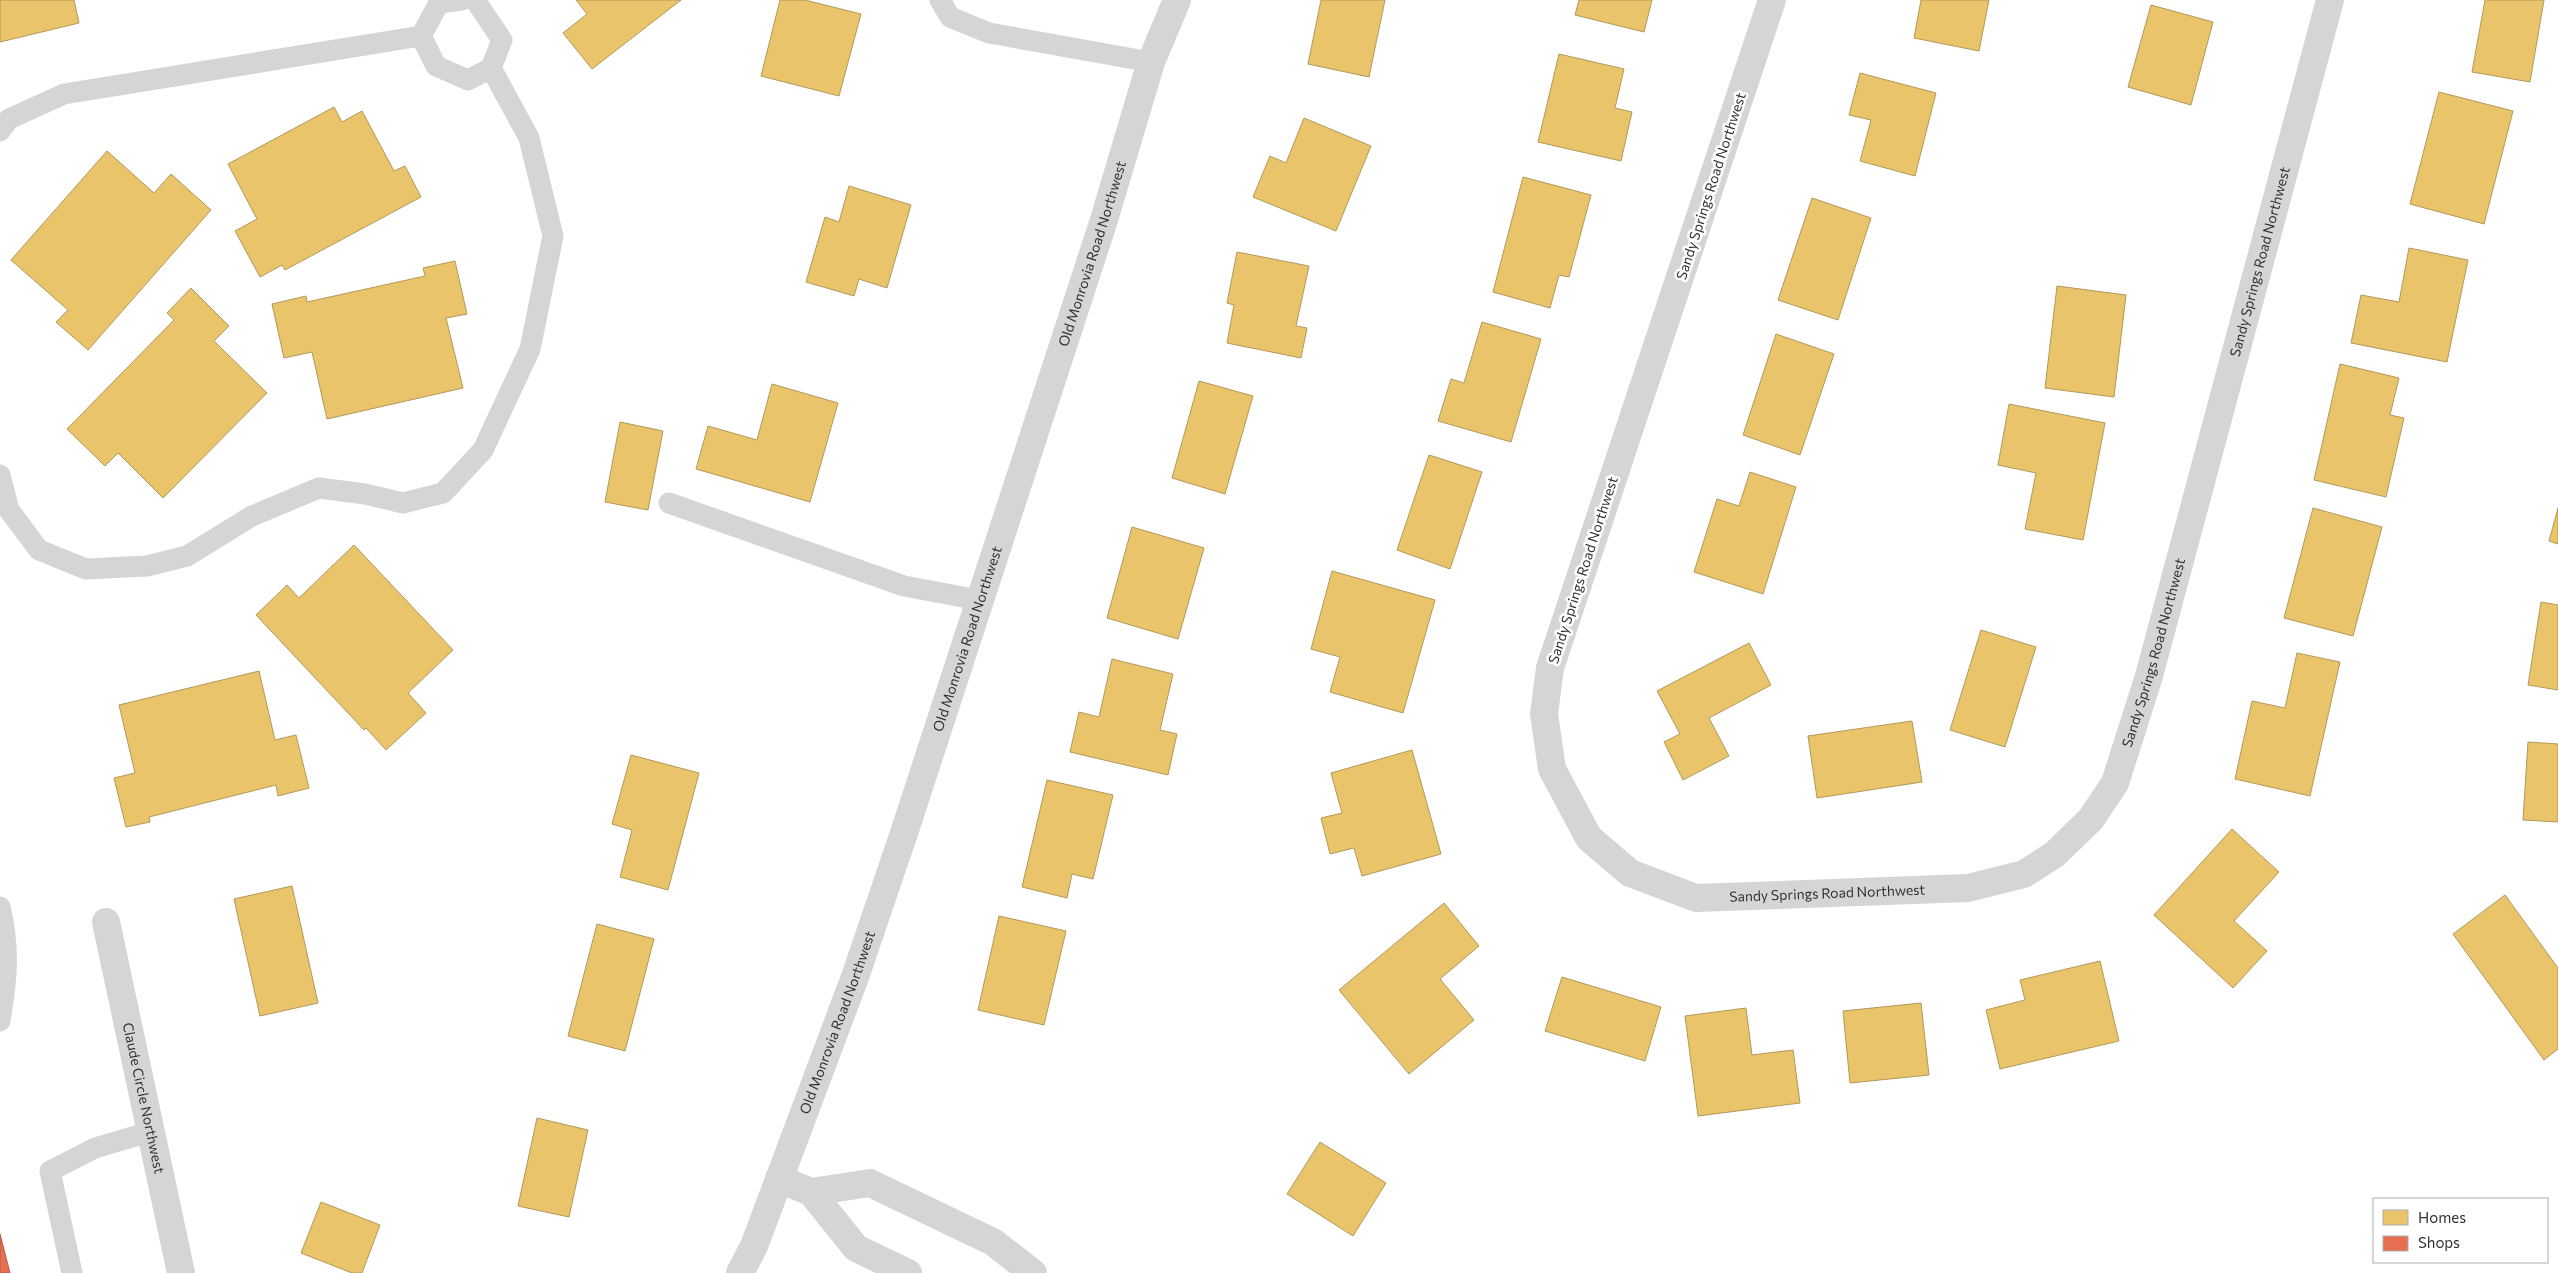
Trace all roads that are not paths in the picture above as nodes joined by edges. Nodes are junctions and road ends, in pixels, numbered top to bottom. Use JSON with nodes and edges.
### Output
{"nodes":[{"id":1,"x":462,"y":0,"type":"edge"},
{"id":2,"x":475,"y":0,"type":"edge"},
{"id":3,"x":940,"y":0,"type":"edge"},
{"id":4,"x":1772,"y":0,"type":"edge"},
{"id":5,"x":2330,"y":0,"type":"edge"},
{"id":6,"x":1174,"y":1,"type":"edge"},
{"id":7,"x":421,"y":36,"type":"junction"},
{"id":8,"x":1151,"y":62,"type":"junction"},
{"id":9,"x":491,"y":68,"type":"junction"},
{"id":10,"x":0,"y":131,"type":"edge"},
{"id":11,"x":0,"y":475,"type":"edge"},
{"id":12,"x":669,"y":503,"type":"dead end"},
{"id":13,"x":979,"y":600,"type":"junction"},
{"id":14,"x":0,"y":907,"type":"edge"},
{"id":15,"x":106,"y":922,"type":"dead end"},
{"id":16,"x":0,"y":1021,"type":"edge"},
{"id":17,"x":150,"y":1132,"type":"junction"},
{"id":18,"x":779,"y":1179,"type":"junction"},
{"id":19,"x":811,"y":1192,"type":"junction"},
{"id":20,"x":72,"y":1273,"type":"edge"},
{"id":21,"x":180,"y":1273,"type":"edge"},
{"id":22,"x":740,"y":1273,"type":"edge"},
{"id":23,"x":908,"y":1273,"type":"edge"},
{"id":24,"x":1033,"y":1273,"type":"edge"}],
"edges":[{"from":1,"to":7,"type":"lane"},
{"from":2,"to":9,"type":"lane"},
{"from":3,"to":8,"type":"lane"},
{"from":4,"to":5,"type":"street","name":"Sandy Springs Road Northwest"},
{"from":6,"to":8,"type":"street","name":"Old Monrovia Road Northwest"},
{"from":7,"to":9,"type":"lane"},
{"from":7,"to":10,"type":"lane"},
{"from":8,"to":13,"type":"street","name":"Old Monrovia Road Northwest"},
{"from":9,"to":11,"type":"lane"},
{"from":12,"to":13,"type":"lane"},
{"from":13,"to":18,"type":"street","name":"Old Monrovia Road Northwest"},
{"from":14,"to":16,"type":"lane"},
{"from":15,"to":17,"type":"street","name":"Claude Circle Northwest"},
{"from":17,"to":20,"type":"lane"},
{"from":17,"to":21,"type":"street","name":"Claude Circle Northwest"},
{"from":18,"to":19,"type":"street"},
{"from":18,"to":22,"type":"street","name":"Old Monrovia Road Northwest"},
{"from":19,"to":23,"type":"street"},
{"from":19,"to":24,"type":"street"}]}
